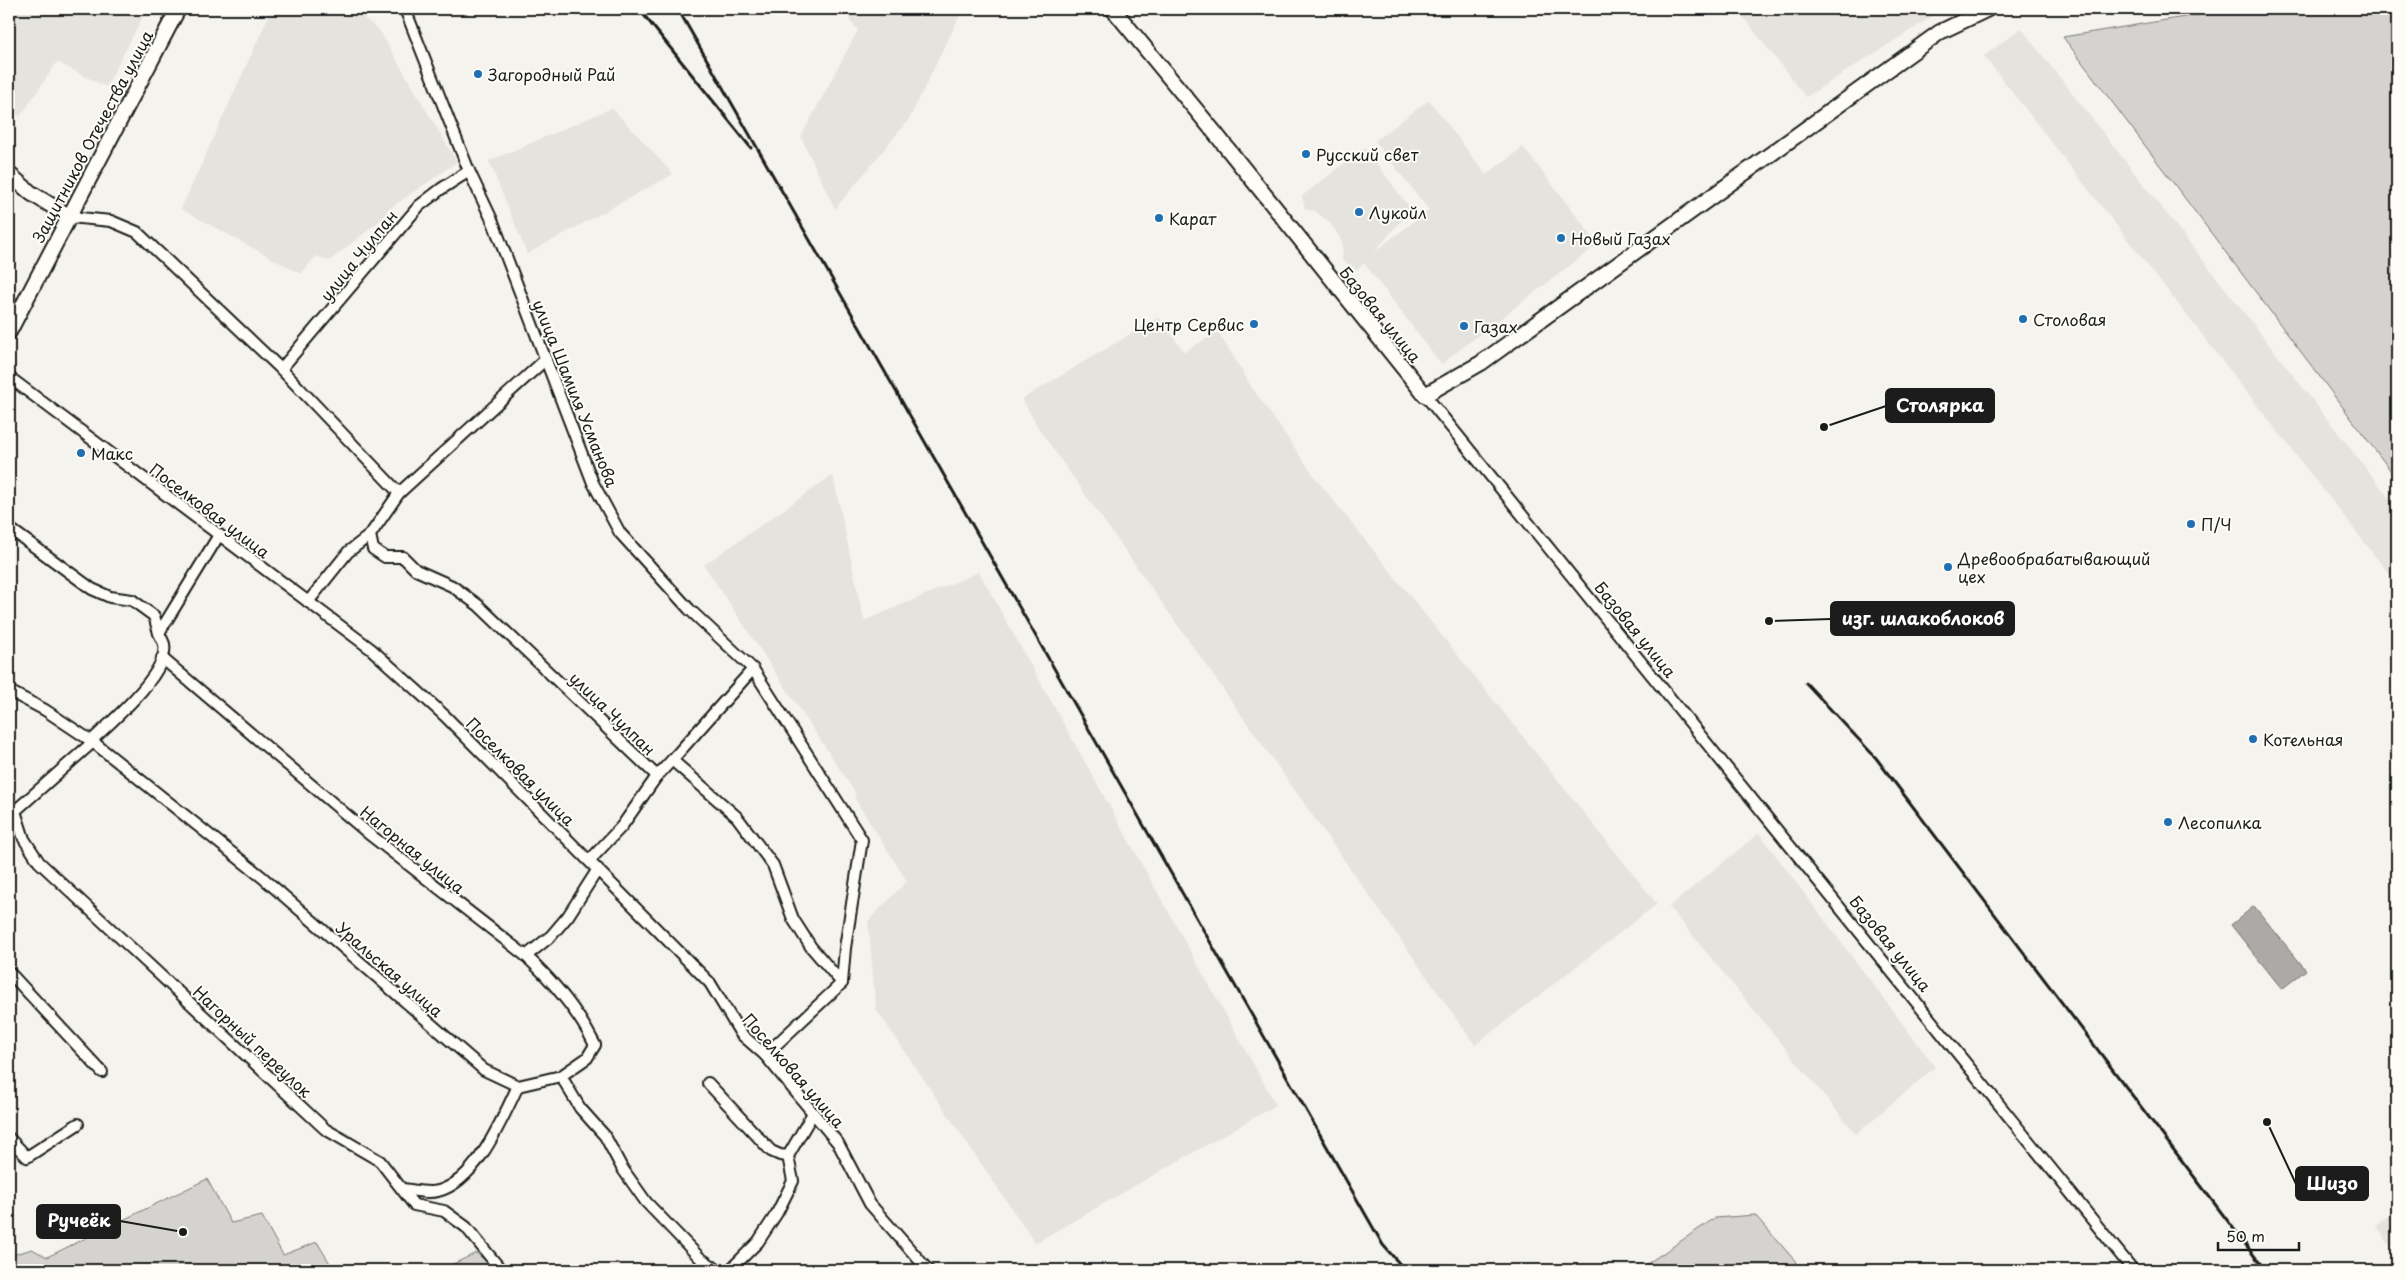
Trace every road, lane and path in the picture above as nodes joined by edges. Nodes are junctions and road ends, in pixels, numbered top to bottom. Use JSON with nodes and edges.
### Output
{"nodes":[{"id":1,"x":178,"y":9,"type":"edge"},
{"id":2,"x":405,"y":9,"type":"edge"},
{"id":3,"x":1112,"y":9,"type":"edge"},
{"id":4,"x":1988,"y":9,"type":"edge"},
{"id":5,"x":469,"y":171,"type":"junction"},
{"id":6,"x":9,"y":174,"type":"edge"},
{"id":7,"x":70,"y":217,"type":"junction"},
{"id":8,"x":9,"y":332,"type":"edge"},
{"id":9,"x":546,"y":359,"type":"junction"},
{"id":10,"x":281,"y":370,"type":"junction"},
{"id":11,"x":9,"y":377,"type":"edge"},
{"id":12,"x":1425,"y":395,"type":"junction"},
{"id":13,"x":399,"y":493,"type":"junction"},
{"id":14,"x":9,"y":528,"type":"edge"},
{"id":15,"x":219,"y":535,"type":"junction"},
{"id":16,"x":370,"y":535,"type":"junction"},
{"id":17,"x":308,"y":602,"type":"junction"},
{"id":18,"x":159,"y":633,"type":"junction"},
{"id":19,"x":162,"y":658,"type":"junction"},
{"id":20,"x":753,"y":669,"type":"junction"},
{"id":21,"x":9,"y":691,"type":"edge"},
{"id":22,"x":92,"y":742,"type":"junction"},
{"id":23,"x":672,"y":760,"type":"junction"},
{"id":24,"x":657,"y":776,"type":"junction"},
{"id":25,"x":12,"y":807,"type":"edge"},
{"id":26,"x":590,"y":860,"type":"junction"},
{"id":27,"x":598,"y":869,"type":"junction"},
{"id":28,"x":526,"y":956,"type":"junction"},
{"id":29,"x":9,"y":972,"type":"edge"},
{"id":30,"x":842,"y":983,"type":"junction"},
{"id":31,"x":765,"y":1055,"type":"junction"},
{"id":32,"x":102,"y":1072,"type":"dead end"},
{"id":33,"x":561,"y":1076,"type":"junction"},
{"id":34,"x":708,"y":1083,"type":"dead end"},
{"id":35,"x":518,"y":1086,"type":"junction"},
{"id":36,"x":814,"y":1113,"type":"junction"},
{"id":37,"x":78,"y":1124,"type":"dead end"},
{"id":38,"x":9,"y":1138,"type":"edge"},
{"id":39,"x":788,"y":1156,"type":"junction"},
{"id":40,"x":403,"y":1189,"type":"junction"},
{"id":41,"x":501,"y":1270,"type":"edge"},
{"id":42,"x":718,"y":1270,"type":"edge"},
{"id":43,"x":730,"y":1270,"type":"edge"},
{"id":44,"x":928,"y":1270,"type":"edge"},
{"id":45,"x":2133,"y":1270,"type":"edge"}],
"edges":[{"from":1,"to":7,"type":"main road","name":"Защитников Отечества улица"},
{"from":2,"to":5,"type":"street","name":"улица Шамиля Усманова"},
{"from":3,"to":12,"type":"main road","name":"Базовая улица"},
{"from":4,"to":12,"type":"main road"},
{"from":5,"to":9,"type":"street","name":"улица Шамиля Усманова"},
{"from":5,"to":10,"type":"street","name":"улица Чулпан"},
{"from":6,"to":7,"type":"main road"},
{"from":7,"to":8,"type":"main road","name":"Защитников Отечества улица"},
{"from":7,"to":10,"type":"street"},
{"from":9,"to":13,"type":"street"},
{"from":9,"to":20,"type":"street","name":"улица Шамиля Усманова"},
{"from":10,"to":13,"type":"street"},
{"from":11,"to":15,"type":"street","name":"Поселковая улица"},
{"from":12,"to":45,"type":"street","name":"Базовая улица"},
{"from":13,"to":16,"type":"street"},
{"from":14,"to":18,"type":"street"},
{"from":15,"to":17,"type":"street","name":"Поселковая улица"},
{"from":15,"to":18,"type":"street"},
{"from":16,"to":17,"type":"street"},
{"from":16,"to":24,"type":"street","name":"улица Чулпан"},
{"from":17,"to":26,"type":"street","name":"Поселковая улица"},
{"from":18,"to":19,"type":"street"},
{"from":19,"to":22,"type":"street"},
{"from":19,"to":28,"type":"street","name":"Нагорная улица"},
{"from":20,"to":23,"type":"street"},
{"from":20,"to":30,"type":"street","name":"улица Шамиля Усманова"},
{"from":21,"to":22,"type":"street","name":"Уральская улица"},
{"from":22,"to":25,"type":"street"},
{"from":22,"to":35,"type":"street","name":"Уральская улица"},
{"from":23,"to":24,"type":"street","name":"улица Чулпан"},
{"from":23,"to":30,"type":"street","name":"улица Чулпан"},
{"from":24,"to":26,"type":"street"},
{"from":25,"to":40,"type":"street","name":"Нагорный переулок"},
{"from":26,"to":27,"type":"street","name":"Поселковая улица"},
{"from":27,"to":28,"type":"street"},
{"from":27,"to":31,"type":"street","name":"Поселковая улица"},
{"from":28,"to":33,"type":"street","name":"Нагорная улица"},
{"from":29,"to":32,"type":"street"},
{"from":30,"to":31,"type":"street"},
{"from":31,"to":36,"type":"street","name":"Поселковая улица"},
{"from":33,"to":35,"type":"street"},
{"from":33,"to":42,"type":"street"},
{"from":34,"to":39,"type":"street"},
{"from":35,"to":40,"type":"street"},
{"from":36,"to":39,"type":"street"},
{"from":36,"to":44,"type":"street","name":"Поселковая улица"},
{"from":37,"to":38,"type":"street"},
{"from":39,"to":43,"type":"street"},
{"from":40,"to":41,"type":"street","name":"Нагорный переулок"}]}
